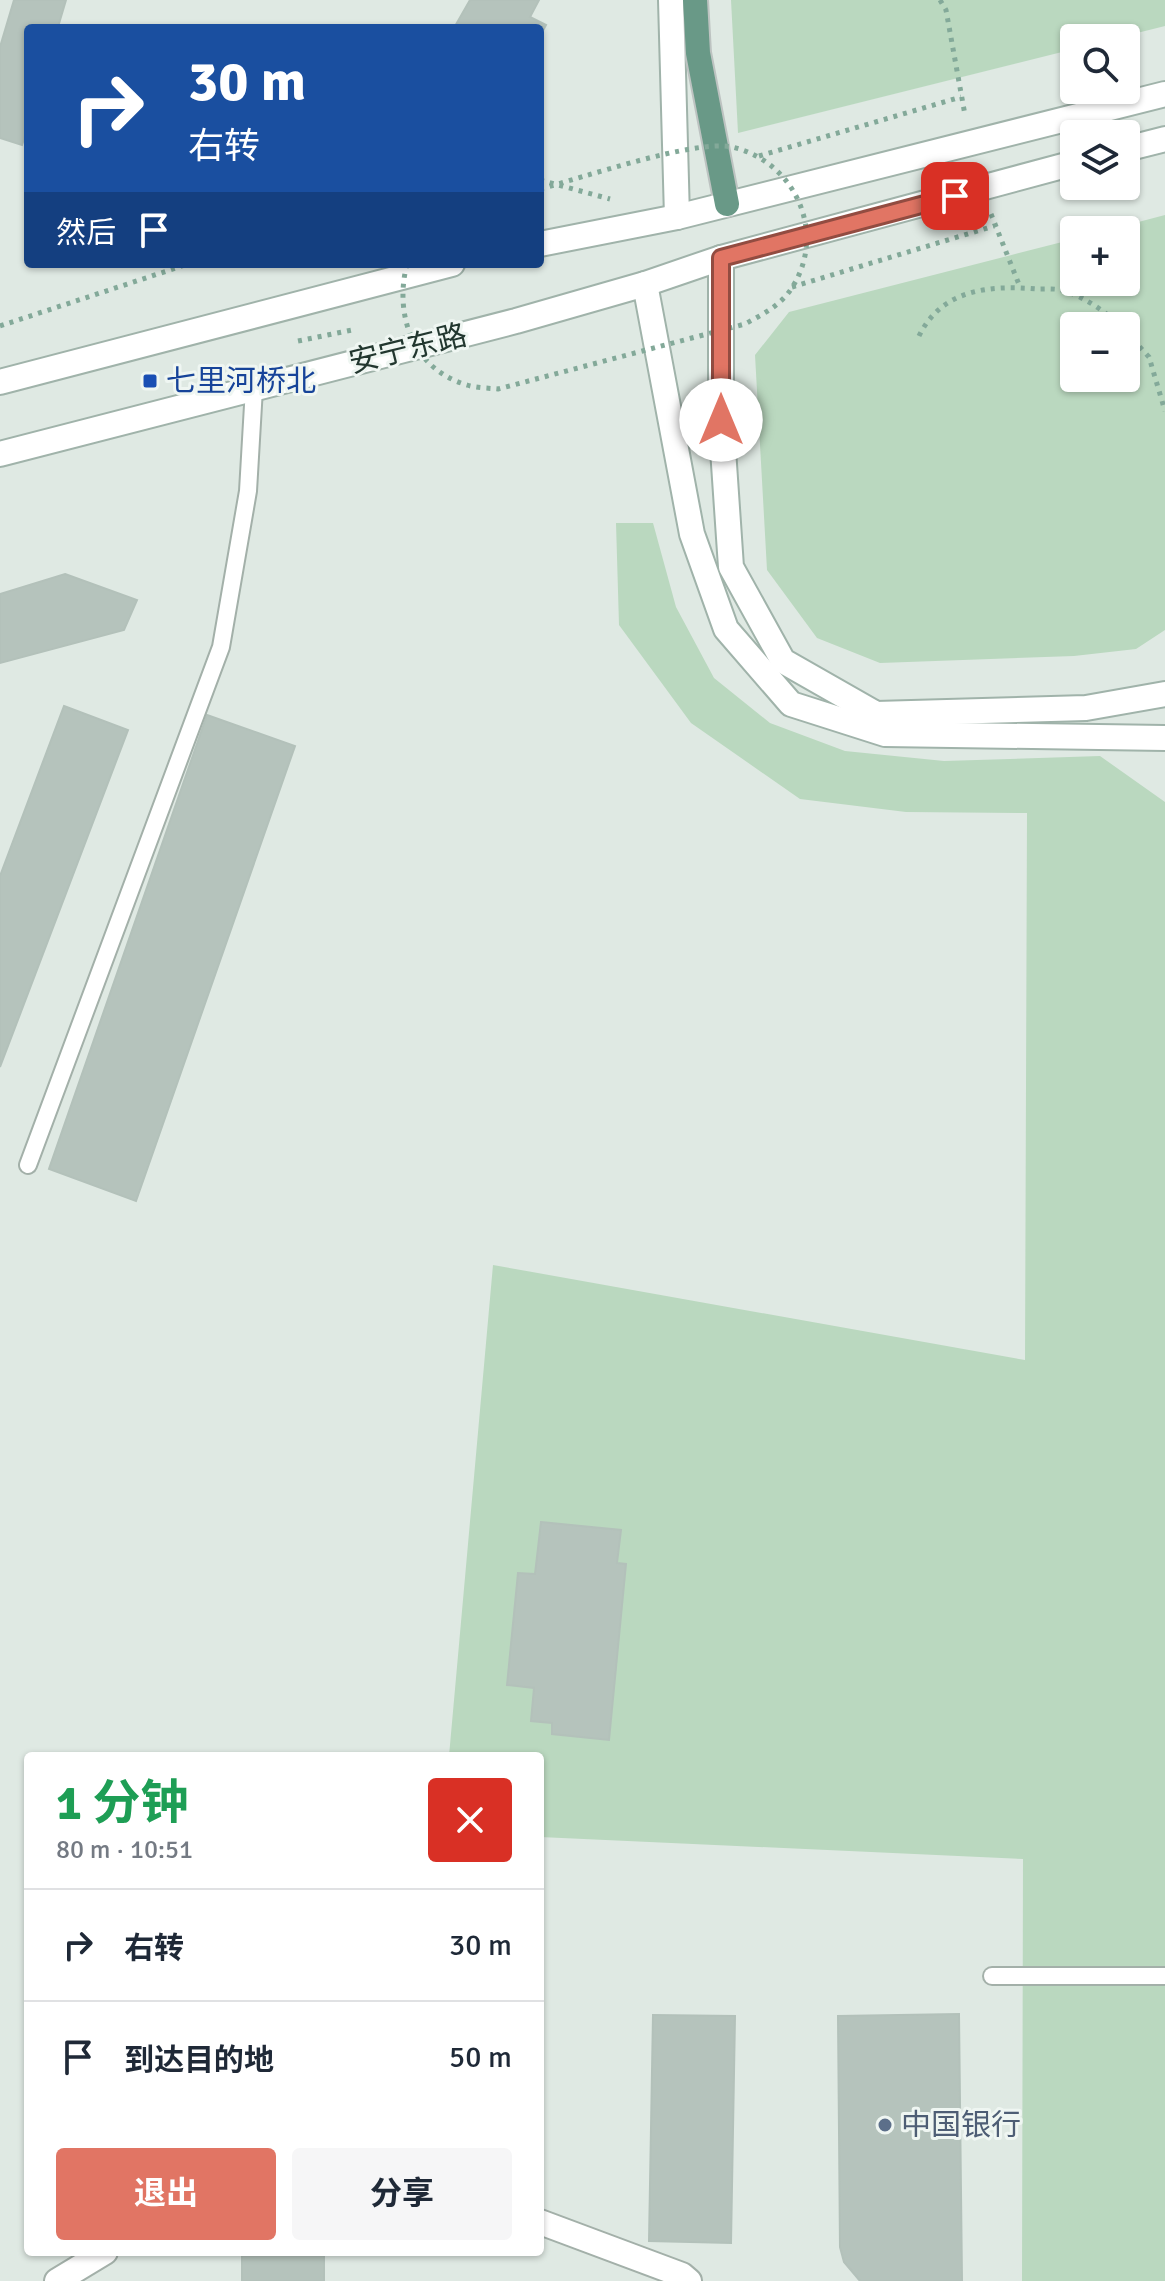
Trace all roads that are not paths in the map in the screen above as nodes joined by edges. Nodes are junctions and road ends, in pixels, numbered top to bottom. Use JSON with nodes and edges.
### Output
{"nodes":[{"id":1,"x":671,"y":0,"type":"edge"},
{"id":2,"x":695,"y":0,"type":"edge"},
{"id":3,"x":1164,"y":95,"type":"edge"},
{"id":4,"x":1165,"y":139,"type":"edge"},
{"id":5,"x":1140,"y":145,"type":"edge"},
{"id":6,"x":1060,"y":167,"type":"edge"},
{"id":7,"x":727,"y":204,"type":"junction"},
{"id":8,"x":677,"y":217,"type":"junction"},
{"id":9,"x":544,"y":243,"type":"edge"},
{"id":10,"x":721,"y":258,"type":"junction"},
{"id":11,"x":437,"y":268,"type":"edge"},
{"id":12,"x":645,"y":284,"type":"junction"},
{"id":13,"x":0,"y":382,"type":"edge"},
{"id":14,"x":254,"y":388,"type":"junction"},
{"id":15,"x":0,"y":454,"type":"edge"},
{"id":16,"x":1165,"y":694,"type":"edge"},
{"id":17,"x":1165,"y":738,"type":"edge"},
{"id":18,"x":28,"y":1165,"type":"dead end"},
{"id":19,"x":992,"y":1976,"type":"dead end"},
{"id":20,"x":1165,"y":1976,"type":"edge"},
{"id":21,"x":544,"y":2223,"type":"edge"},
{"id":22,"x":98,"y":2256,"type":"edge"},
{"id":23,"x":57,"y":2281,"type":"edge"},
{"id":24,"x":689,"y":2281,"type":"edge"}],
"edges":[{"from":1,"to":8,"type":"main road"},
{"from":2,"to":7,"type":"main road"},
{"from":3,"to":7,"type":"main road"},
{"from":4,"to":5,"type":"main road"},
{"from":6,"to":10,"type":"main road","name":"安宁东路"},
{"from":7,"to":8,"type":"main road"},
{"from":8,"to":9,"type":"main road"},
{"from":10,"to":12,"type":"main road","name":"安宁东路"},
{"from":10,"to":16,"type":"main road"},
{"from":11,"to":13,"type":"main road"},
{"from":12,"to":14,"type":"main road","name":"安宁东路"},
{"from":12,"to":17,"type":"main road"},
{"from":14,"to":15,"type":"main road","name":"安宁东路"},
{"from":14,"to":18,"type":"lane"},
{"from":19,"to":20,"type":"lane"},
{"from":21,"to":24,"type":"main road"},
{"from":22,"to":23,"type":"main road"}]}
